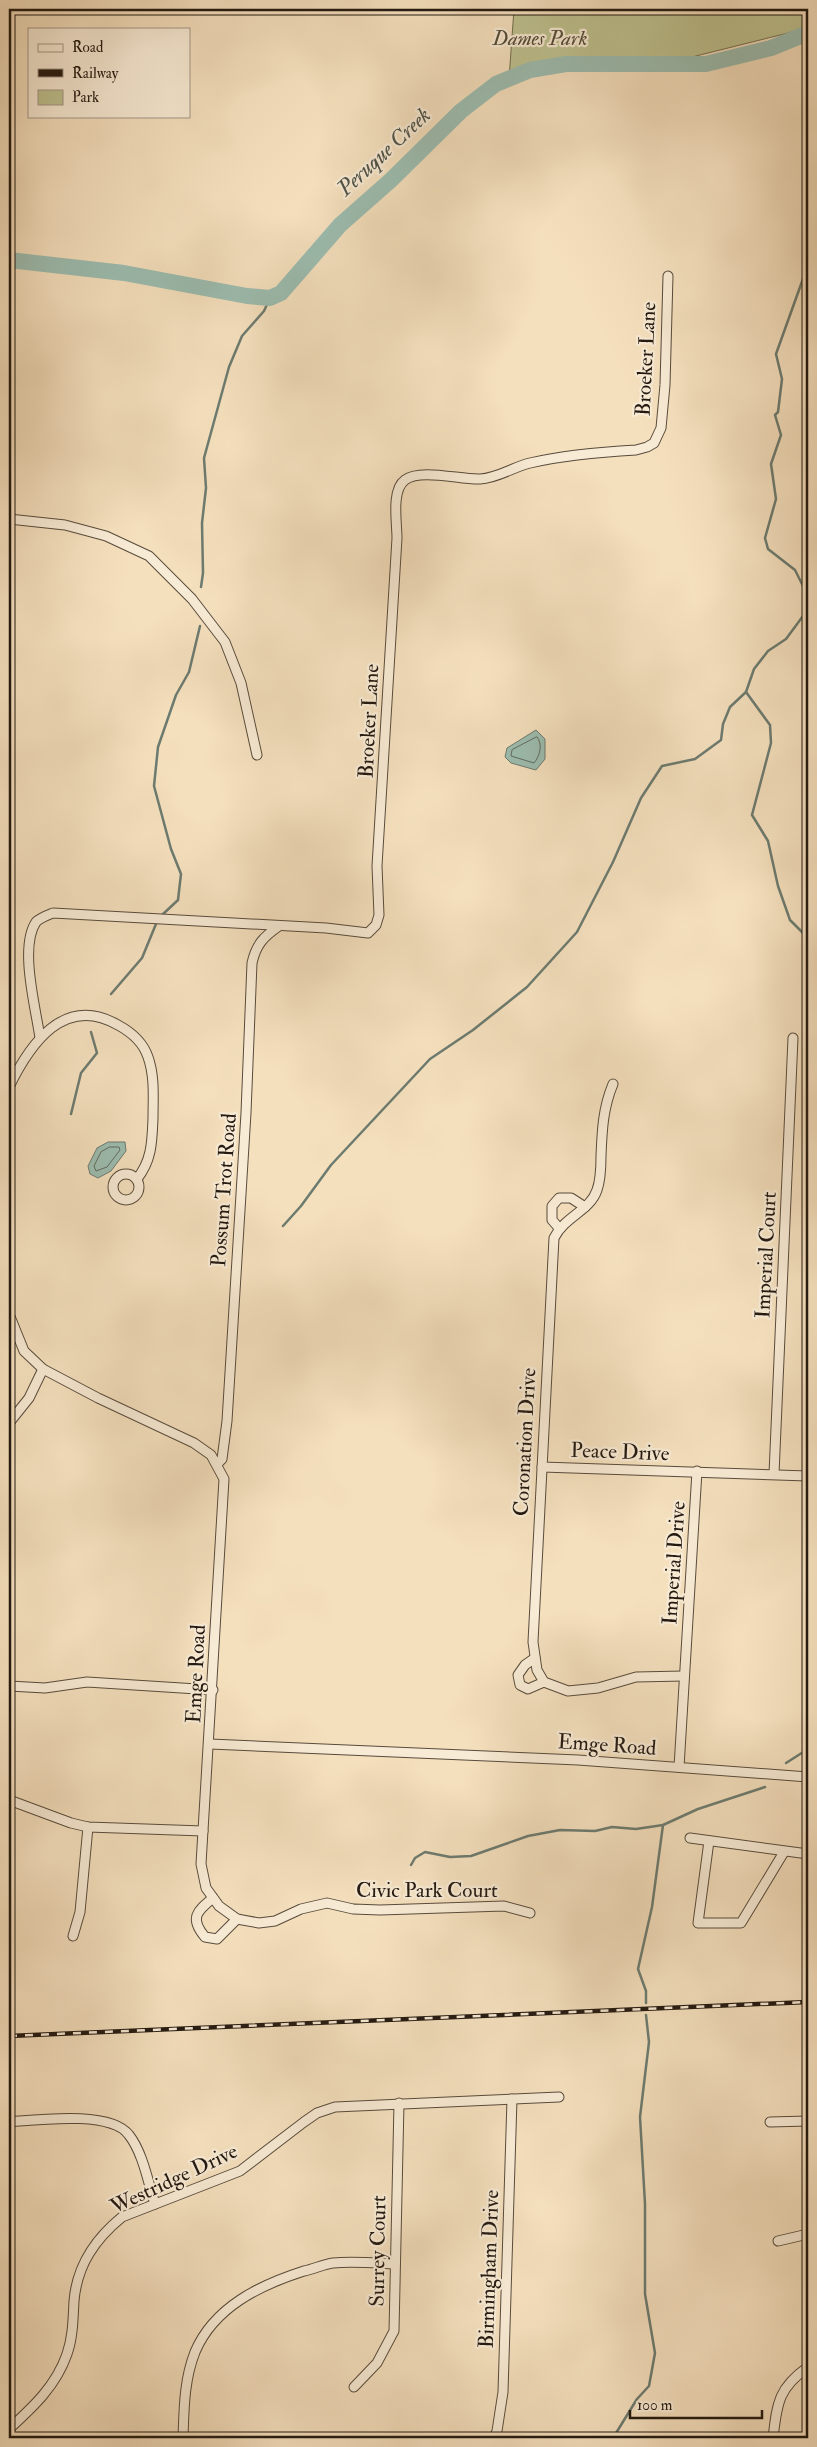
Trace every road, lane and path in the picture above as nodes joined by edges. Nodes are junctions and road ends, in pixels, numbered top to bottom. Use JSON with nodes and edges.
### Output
{"nodes":[{"id":1,"x":668,"y":276,"type":"dead end"},
{"id":2,"x":9,"y":519,"type":"edge"},
{"id":3,"x":257,"y":754,"type":"dead end"},
{"id":4,"x":279,"y":926,"type":"junction"},
{"id":5,"x":40,"y":1038,"type":"junction"},
{"id":6,"x":793,"y":1038,"type":"dead end"},
{"id":7,"x":613,"y":1084,"type":"dead end"},
{"id":8,"x":9,"y":1087,"type":"edge"},
{"id":9,"x":137,"y":1179,"type":"dead end"},
{"id":10,"x":585,"y":1207,"type":"junction"},
{"id":11,"x":559,"y":1228,"type":"junction"},
{"id":12,"x":9,"y":1314,"type":"edge"},
{"id":13,"x":43,"y":1369,"type":"junction"},
{"id":14,"x":9,"y":1422,"type":"edge"},
{"id":15,"x":217,"y":1464,"type":"junction"},
{"id":16,"x":542,"y":1467,"type":"junction"},
{"id":17,"x":697,"y":1471,"type":"junction"},
{"id":18,"x":774,"y":1474,"type":"junction"},
{"id":19,"x":808,"y":1476,"type":"edge"},
{"id":20,"x":535,"y":1658,"type":"junction"},
{"id":21,"x":684,"y":1676,"type":"junction"},
{"id":22,"x":544,"y":1682,"type":"junction"},
{"id":23,"x":9,"y":1686,"type":"edge"},
{"id":24,"x":213,"y":1690,"type":"junction"},
{"id":25,"x":210,"y":1744,"type":"junction"},
{"id":26,"x":679,"y":1767,"type":"junction"},
{"id":27,"x":808,"y":1777,"type":"edge"},
{"id":28,"x":9,"y":1800,"type":"edge"},
{"id":29,"x":88,"y":1827,"type":"junction"},
{"id":30,"x":202,"y":1831,"type":"junction"},
{"id":31,"x":690,"y":1838,"type":"dead end"},
{"id":32,"x":709,"y":1841,"type":"junction"},
{"id":33,"x":784,"y":1852,"type":"junction"},
{"id":34,"x":808,"y":1854,"type":"edge"},
{"id":35,"x":213,"y":1898,"type":"junction"},
{"id":36,"x":530,"y":1913,"type":"dead end"},
{"id":37,"x":237,"y":1919,"type":"junction"},
{"id":38,"x":73,"y":1936,"type":"dead end"},
{"id":39,"x":559,"y":2097,"type":"dead end"},
{"id":40,"x":512,"y":2099,"type":"junction"},
{"id":41,"x":399,"y":2103,"type":"junction"},
{"id":42,"x":808,"y":2121,"type":"edge"},
{"id":43,"x":9,"y":2122,"type":"edge"},
{"id":44,"x":770,"y":2122,"type":"dead end"},
{"id":45,"x":155,"y":2204,"type":"junction"},
{"id":46,"x":808,"y":2234,"type":"edge"},
{"id":47,"x":778,"y":2241,"type":"dead end"},
{"id":48,"x":394,"y":2264,"type":"junction"},
{"id":49,"x":808,"y":2367,"type":"edge"},
{"id":50,"x":354,"y":2387,"type":"dead end"},
{"id":51,"x":9,"y":2429,"type":"edge"},
{"id":52,"x":183,"y":2438,"type":"edge"},
{"id":53,"x":494,"y":2438,"type":"edge"},
{"id":54,"x":773,"y":2438,"type":"edge"}],
"edges":[{"from":1,"to":4,"type":"street","name":"Broeker Lane"},
{"from":2,"to":3,"type":"street"},
{"from":4,"to":5,"type":"street","name":"Broeker Lane"},
{"from":4,"to":15,"type":"street","name":"Possum Trot Road"},
{"from":5,"to":8,"type":"street"},
{"from":5,"to":9,"type":"street"},
{"from":6,"to":18,"type":"street","name":"Imperial Court"},
{"from":7,"to":10,"type":"street"},
{"from":10,"to":11,"type":"street"},
{"from":10,"to":11,"type":"street"},
{"from":11,"to":16,"type":"street","name":"Coronation Drive"},
{"from":12,"to":13,"type":"street","name":"Emge Road"},
{"from":13,"to":14,"type":"street"},
{"from":13,"to":15,"type":"street","name":"Emge Road"},
{"from":15,"to":24,"type":"street","name":"Emge Road"},
{"from":16,"to":17,"type":"street","name":"Peace Drive"},
{"from":16,"to":20,"type":"street","name":"Coronation Drive"},
{"from":17,"to":18,"type":"street","name":"Imperial Drive"},
{"from":17,"to":21,"type":"street","name":"Imperial Drive"},
{"from":18,"to":19,"type":"street","name":"Imperial Drive"},
{"from":20,"to":22,"type":"street","name":"Coronation Drive"},
{"from":20,"to":22,"type":"street"},
{"from":21,"to":22,"type":"street"},
{"from":21,"to":26,"type":"street","name":"Imperial Drive"},
{"from":23,"to":24,"type":"street"},
{"from":24,"to":25,"type":"street","name":"Emge Road"},
{"from":25,"to":26,"type":"street","name":"Emge Road"},
{"from":25,"to":30,"type":"street","name":"Civic Park Court"},
{"from":26,"to":27,"type":"street","name":"Emge Road"},
{"from":28,"to":29,"type":"street"},
{"from":29,"to":30,"type":"street"},
{"from":29,"to":38,"type":"street"},
{"from":30,"to":35,"type":"street","name":"Civic Park Court"},
{"from":31,"to":32,"type":"street"},
{"from":32,"to":33,"type":"street"},
{"from":32,"to":33,"type":"street"},
{"from":33,"to":34,"type":"street"},
{"from":35,"to":37,"type":"street","name":"Civic Park Court"},
{"from":35,"to":37,"type":"street"},
{"from":36,"to":37,"type":"street","name":"Civic Park Court"},
{"from":39,"to":40,"type":"street","name":"Westridge Drive"},
{"from":40,"to":41,"type":"street","name":"Westridge Drive"},
{"from":40,"to":53,"type":"street","name":"Birmingham Drive"},
{"from":41,"to":45,"type":"street","name":"Westridge Drive"},
{"from":41,"to":48,"type":"street","name":"Surrey Court"},
{"from":42,"to":44,"type":"street"},
{"from":43,"to":45,"type":"street"},
{"from":45,"to":51,"type":"street","name":"Westridge Drive"},
{"from":46,"to":47,"type":"street"},
{"from":48,"to":50,"type":"street","name":"Surrey Court"},
{"from":48,"to":52,"type":"street"},
{"from":49,"to":54,"type":"street"}]}
